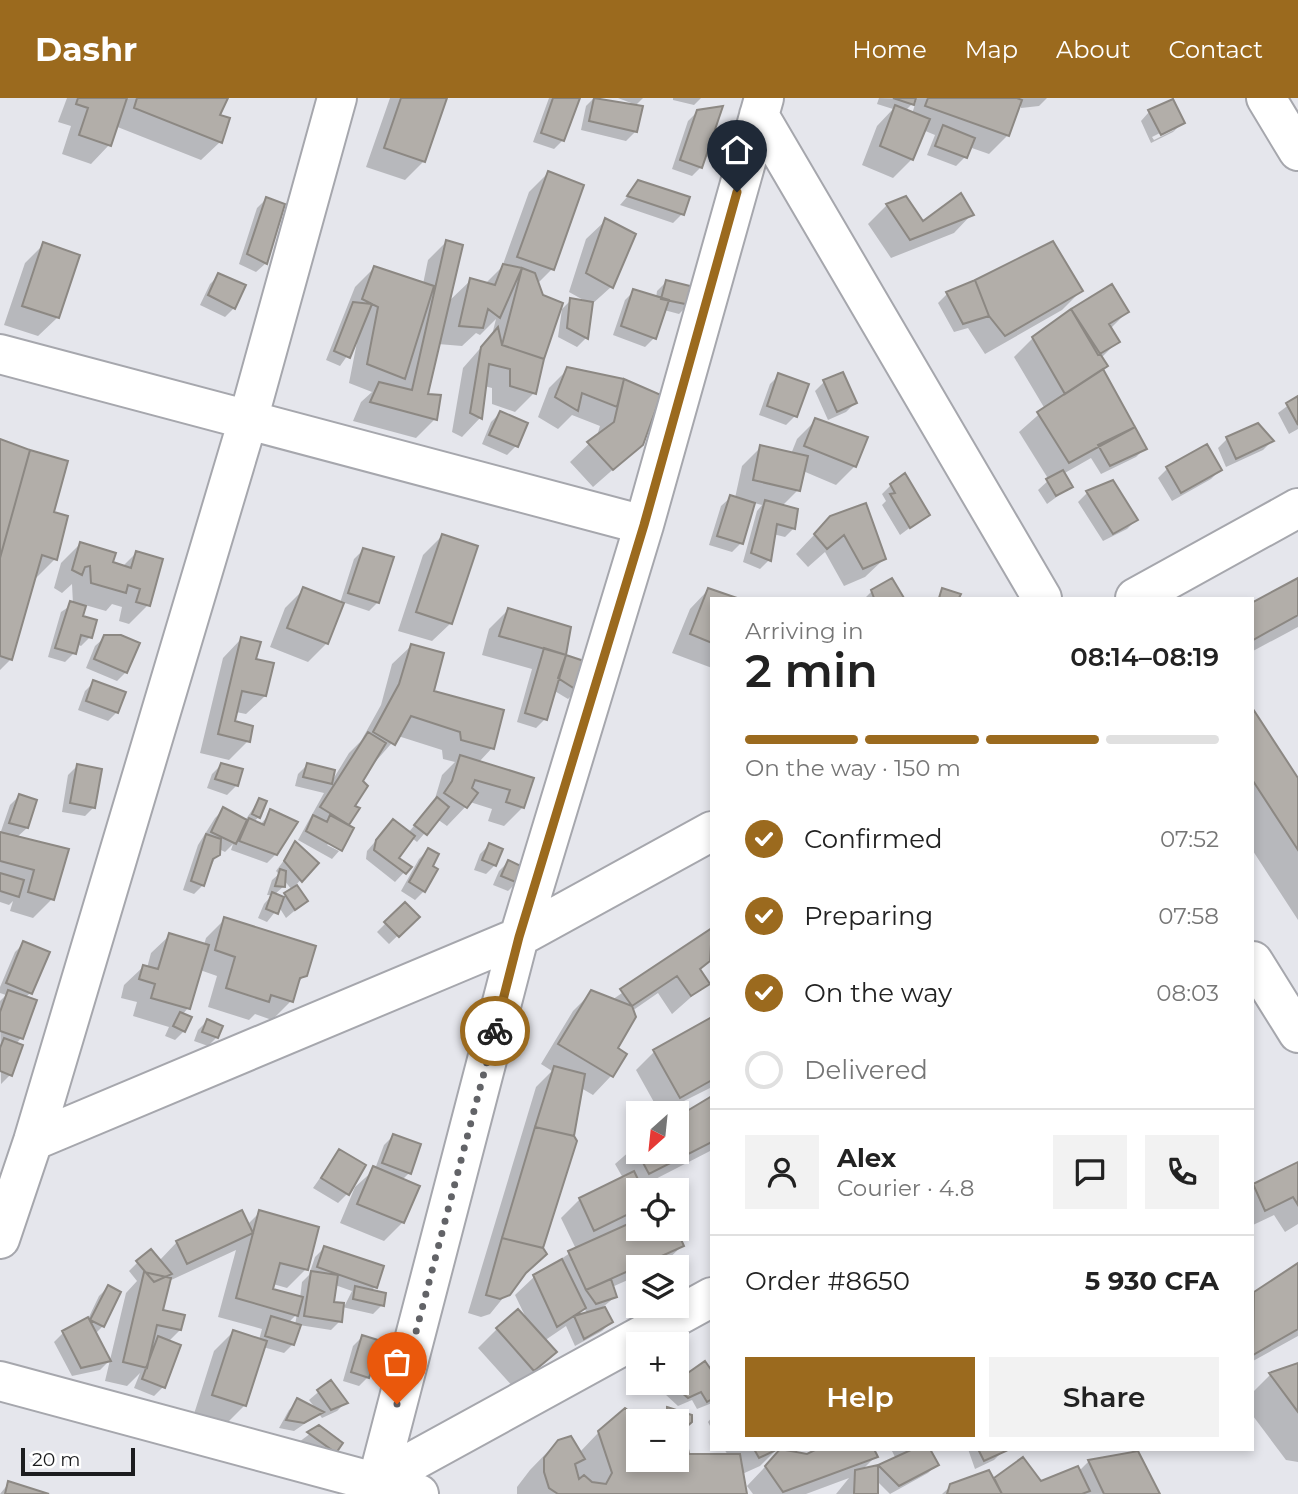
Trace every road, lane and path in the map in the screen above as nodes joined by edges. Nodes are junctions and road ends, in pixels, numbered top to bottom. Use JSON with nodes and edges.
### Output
{"nodes":[{"id":1,"x":337,"y":98,"type":"edge"},
{"id":2,"x":1266,"y":98,"type":"edge"},
{"id":3,"x":761,"y":107,"type":"edge"},
{"id":4,"x":1298,"y":151,"type":"edge"},
{"id":5,"x":0,"y":354,"type":"edge"},
{"id":6,"x":248,"y":420,"type":"junction"},
{"id":7,"x":1298,"y":508,"type":"edge"},
{"id":8,"x":644,"y":525,"type":"junction"},
{"id":9,"x":1041,"y":597,"type":"edge"},
{"id":10,"x":1137,"y":597,"type":"edge"},
{"id":11,"x":710,"y":832,"type":"edge"},
{"id":12,"x":519,"y":937,"type":"junction"},
{"id":13,"x":1259,"y":983,"type":"edge"},
{"id":14,"x":1298,"y":1033,"type":"edge"},
{"id":15,"x":33,"y":1141,"type":"junction"},
{"id":16,"x":0,"y":1239,"type":"edge"},
{"id":17,"x":710,"y":1298,"type":"edge"},
{"id":18,"x":0,"y":1381,"type":"edge"},
{"id":19,"x":375,"y":1488,"type":"edge"},
{"id":20,"x":419,"y":1494,"type":"edge"}],
"edges":[{"from":1,"to":6,"type":"street"},
{"from":2,"to":4,"type":"street"},
{"from":3,"to":8,"type":"street"},
{"from":3,"to":9,"type":"street"},
{"from":5,"to":6,"type":"street"},
{"from":6,"to":8,"type":"street"},
{"from":6,"to":15,"type":"street"},
{"from":7,"to":10,"type":"street"},
{"from":8,"to":12,"type":"street"},
{"from":11,"to":12,"type":"street"},
{"from":12,"to":15,"type":"street"},
{"from":12,"to":19,"type":"street"},
{"from":13,"to":14,"type":"street"},
{"from":15,"to":16,"type":"street"},
{"from":17,"to":19,"type":"street"},
{"from":18,"to":19,"type":"street"},
{"from":19,"to":20,"type":"street"}]}
